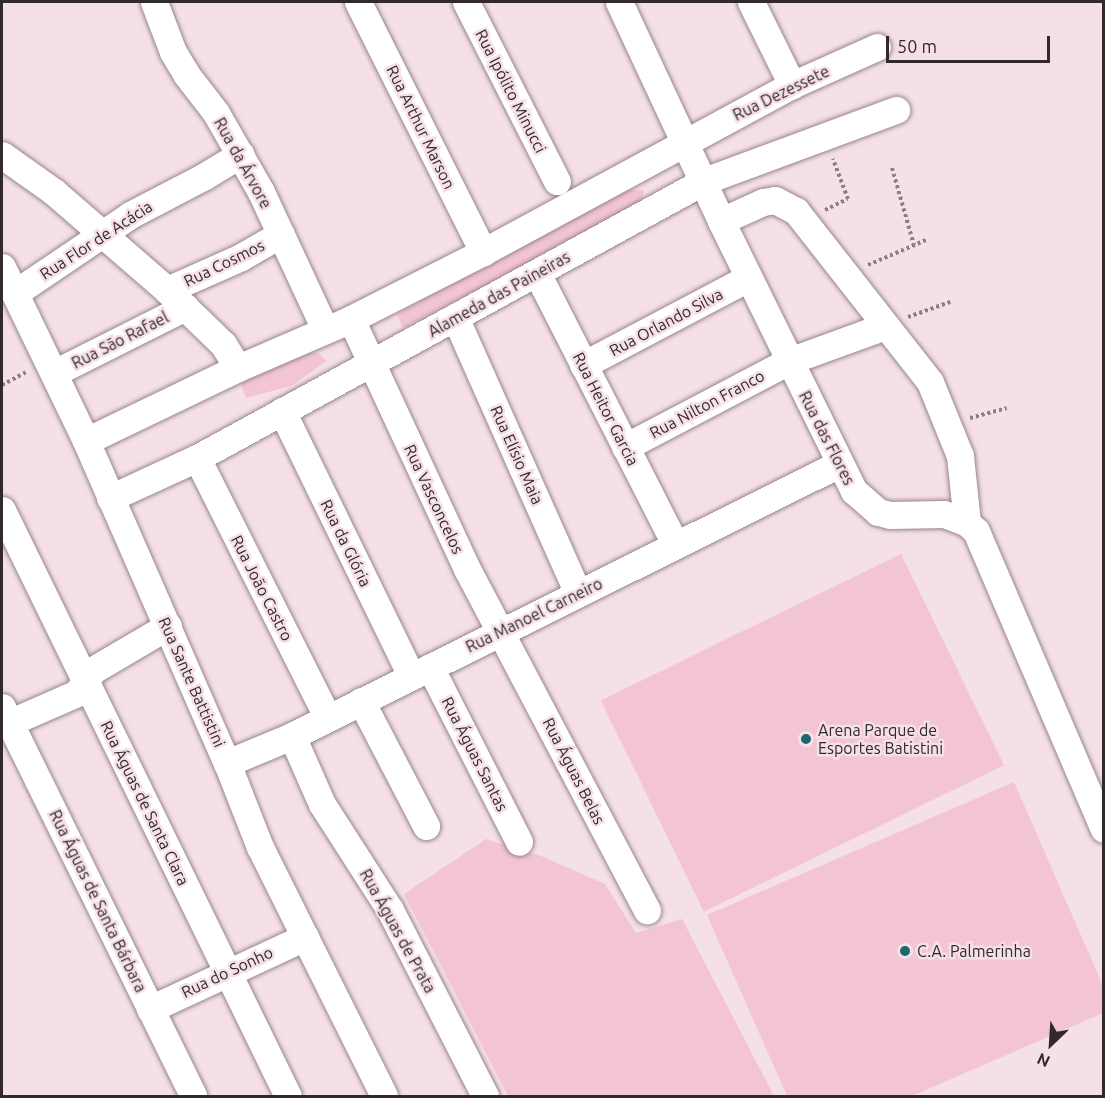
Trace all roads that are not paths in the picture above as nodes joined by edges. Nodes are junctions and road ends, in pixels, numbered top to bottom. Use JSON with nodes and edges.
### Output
{"nodes":[{"id":1,"x":154,"y":2,"type":"edge"},
{"id":2,"x":358,"y":2,"type":"edge"},
{"id":3,"x":466,"y":2,"type":"edge"},
{"id":4,"x":620,"y":2,"type":"edge"},
{"id":5,"x":751,"y":2,"type":"edge"},
{"id":6,"x":877,"y":47,"type":"dead end"},
{"id":7,"x":792,"y":85,"type":"junction"},
{"id":8,"x":896,"y":110,"type":"dead end"},
{"id":9,"x":685,"y":141,"type":"junction"},
{"id":10,"x":241,"y":154,"type":"junction"},
{"id":11,"x":2,"y":155,"type":"edge"},
{"id":12,"x":557,"y":181,"type":"dead end"},
{"id":13,"x":704,"y":181,"type":"junction"},
{"id":14,"x":720,"y":221,"type":"junction"},
{"id":15,"x":281,"y":234,"type":"junction"},
{"id":16,"x":102,"y":235,"type":"junction"},
{"id":17,"x":483,"y":252,"type":"junction"},
{"id":18,"x":2,"y":267,"type":"edge"},
{"id":19,"x":537,"y":273,"type":"junction"},
{"id":20,"x":748,"y":278,"type":"junction"},
{"id":21,"x":15,"y":293,"type":"junction"},
{"id":22,"x":176,"y":299,"type":"junction"},
{"id":23,"x":455,"y":317,"type":"junction"},
{"id":24,"x":351,"y":319,"type":"junction"},
{"id":25,"x":885,"y":326,"type":"junction"},
{"id":26,"x":325,"y":329,"type":"junction"},
{"id":27,"x":789,"y":361,"type":"junction"},
{"id":28,"x":372,"y":364,"type":"junction"},
{"id":29,"x":583,"y":365,"type":"junction"},
{"id":30,"x":238,"y":368,"type":"junction"},
{"id":31,"x":54,"y":373,"type":"junction"},
{"id":32,"x":282,"y":411,"type":"junction"},
{"id":33,"x":86,"y":441,"type":"junction"},
{"id":34,"x":625,"y":447,"type":"junction"},
{"id":35,"x":197,"y":458,"type":"junction"},
{"id":36,"x":839,"y":464,"type":"junction"},
{"id":37,"x":110,"y":498,"type":"junction"},
{"id":38,"x":2,"y":510,"type":"edge"},
{"id":39,"x":967,"y":523,"type":"junction"},
{"id":40,"x":675,"y":544,"type":"junction"},
{"id":41,"x":578,"y":593,"type":"junction"},
{"id":42,"x":168,"y":626,"type":"junction"},
{"id":43,"x":500,"y":632,"type":"junction"},
{"id":44,"x":420,"y":671,"type":"junction"},
{"id":45,"x":85,"y":681,"type":"junction"},
{"id":46,"x":361,"y":701,"type":"junction"},
{"id":47,"x":6,"y":715,"type":"edge"},
{"id":48,"x":327,"y":717,"type":"junction"},
{"id":49,"x":292,"y":736,"type":"junction"},
{"id":50,"x":227,"y":763,"type":"junction"},
{"id":51,"x":426,"y":826,"type":"dead end"},
{"id":52,"x":1104,"y":830,"type":"edge"},
{"id":53,"x":519,"y":842,"type":"dead end"},
{"id":54,"x":647,"y":910,"type":"dead end"},
{"id":55,"x":304,"y":937,"type":"junction"},
{"id":56,"x":227,"y":972,"type":"junction"},
{"id":57,"x":150,"y":1009,"type":"junction"},
{"id":58,"x":193,"y":1096,"type":"edge"},
{"id":59,"x":288,"y":1096,"type":"edge"},
{"id":60,"x":384,"y":1096,"type":"edge"},
{"id":61,"x":485,"y":1096,"type":"edge"}],
"edges":[{"from":1,"to":10,"type":"street","name":"Rua da Árvore"},
{"from":2,"to":17,"type":"street","name":"Rua Arthur Marson"},
{"from":3,"to":12,"type":"street","name":"Rua Ipólito Minucci"},
{"from":4,"to":9,"type":"street","name":"Rua das Flores"},
{"from":5,"to":7,"type":"street"},
{"from":6,"to":7,"type":"street","name":"Rua Dezessete"},
{"from":7,"to":9,"type":"street","name":"Rua Dezessete"},
{"from":8,"to":13,"type":"street","name":"Alameda das Paineiras"},
{"from":9,"to":13,"type":"street","name":"Rua das Flores"},
{"from":9,"to":17,"type":"street"},
{"from":10,"to":15,"type":"street","name":"Rua da Árvore"},
{"from":10,"to":16,"type":"street","name":"Rua Flor de Acácia"},
{"from":11,"to":16,"type":"street"},
{"from":13,"to":14,"type":"street","name":"Rua das Flores"},
{"from":13,"to":19,"type":"street","name":"Alameda das Paineiras"},
{"from":14,"to":20,"type":"street","name":"Rua das Flores"},
{"from":14,"to":25,"type":"street"},
{"from":15,"to":22,"type":"street","name":"Rua Cosmos"},
{"from":15,"to":26,"type":"street","name":"Rua da Árvore"},
{"from":16,"to":21,"type":"street","name":"Rua Flor de Acácia"},
{"from":16,"to":22,"type":"street"},
{"from":17,"to":24,"type":"street"},
{"from":18,"to":21,"type":"street","name":"Rua Sante Battistini"},
{"from":19,"to":23,"type":"street","name":"Alameda das Paineiras"},
{"from":19,"to":29,"type":"street","name":"Rua Heitor Garcia"},
{"from":20,"to":27,"type":"street","name":"Rua das Flores"},
{"from":20,"to":29,"type":"street","name":"Rua Orlando Silva"},
{"from":21,"to":31,"type":"street","name":"Rua Sante Battistini"},
{"from":22,"to":30,"type":"street"},
{"from":22,"to":31,"type":"street","name":"Rua São Rafael"},
{"from":23,"to":28,"type":"street","name":"Alameda das Paineiras"},
{"from":23,"to":41,"type":"street","name":"Rua Elísio Maia"},
{"from":24,"to":26,"type":"street"},
{"from":24,"to":28,"type":"street","name":"Rua Vasconcelos"},
{"from":25,"to":27,"type":"street","name":"Rua Nilton Franco"},
{"from":25,"to":39,"type":"street"},
{"from":26,"to":30,"type":"street"},
{"from":27,"to":34,"type":"street","name":"Rua Nilton Franco"},
{"from":27,"to":36,"type":"street","name":"Rua das Flores"},
{"from":28,"to":32,"type":"street","name":"Alameda das Paineiras"},
{"from":28,"to":43,"type":"street","name":"Rua Vasconcelos"},
{"from":29,"to":34,"type":"street","name":"Rua Heitor Garcia"},
{"from":30,"to":33,"type":"street"},
{"from":31,"to":33,"type":"street","name":"Rua Sante Battistini"},
{"from":32,"to":35,"type":"street","name":"Alameda das Paineiras"},
{"from":32,"to":44,"type":"street","name":"Rua da Glória"},
{"from":33,"to":37,"type":"street","name":"Rua Sante Battistini"},
{"from":34,"to":40,"type":"street","name":"Rua Heitor Garcia"},
{"from":35,"to":37,"type":"street","name":"Alameda das Paineiras"},
{"from":35,"to":48,"type":"street","name":"Rua João Castro"},
{"from":36,"to":39,"type":"street","name":"Rua das Flores"},
{"from":36,"to":40,"type":"street","name":"Rua Manoel Carneiro"},
{"from":37,"to":42,"type":"street","name":"Rua Sante Battistini"},
{"from":38,"to":45,"type":"street","name":"Rua Águas de Santa Clara"},
{"from":39,"to":52,"type":"street"},
{"from":40,"to":41,"type":"street","name":"Rua Manoel Carneiro"},
{"from":41,"to":43,"type":"street","name":"Rua Manoel Carneiro"},
{"from":42,"to":45,"type":"street"},
{"from":42,"to":50,"type":"street","name":"Rua Sante Battistini"},
{"from":43,"to":44,"type":"street","name":"Rua Manoel Carneiro"},
{"from":43,"to":54,"type":"street","name":"Rua Águas Belas"},
{"from":44,"to":46,"type":"street","name":"Rua Manoel Carneiro"},
{"from":44,"to":53,"type":"street","name":"Rua Águas Santas"},
{"from":45,"to":47,"type":"street"},
{"from":45,"to":56,"type":"street","name":"Rua Águas de Santa Clara"},
{"from":46,"to":48,"type":"street","name":"Rua Manoel Carneiro"},
{"from":46,"to":51,"type":"street"},
{"from":47,"to":57,"type":"street","name":"Rua Águas de Santa Bárbara"},
{"from":48,"to":49,"type":"street","name":"Rua Manoel Carneiro"},
{"from":49,"to":50,"type":"street","name":"Rua Manoel Carneiro"},
{"from":49,"to":61,"type":"street","name":"Rua Águas de Prata"},
{"from":50,"to":55,"type":"street","name":"Rua Sante Battistini"},
{"from":55,"to":56,"type":"street","name":"Rua do Sonho"},
{"from":55,"to":60,"type":"street","name":"Rua Sante Battistini"},
{"from":56,"to":57,"type":"street","name":"Rua do Sonho"},
{"from":56,"to":59,"type":"street","name":"Rua Águas de Santa Clara"},
{"from":57,"to":58,"type":"street","name":"Rua Águas de Santa Bárbara"}]}
